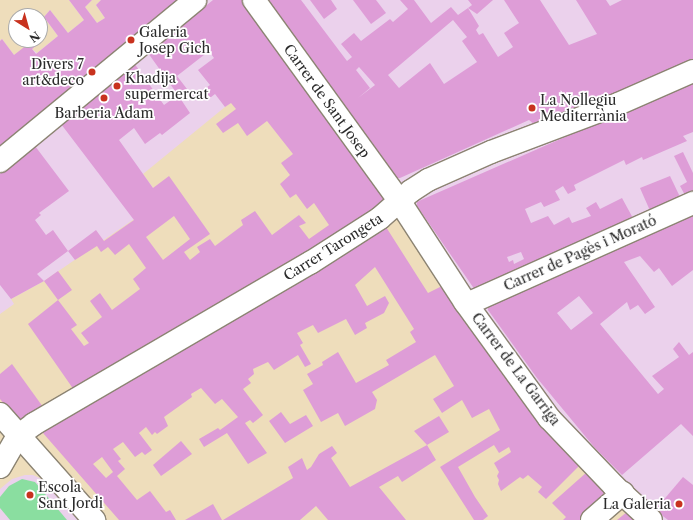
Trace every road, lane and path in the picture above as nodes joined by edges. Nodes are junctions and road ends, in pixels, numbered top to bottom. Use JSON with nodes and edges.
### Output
{"nodes":[{"id":1,"x":195,"y":0,"type":"edge"},
{"id":2,"x":254,"y":0,"type":"edge"},
{"id":3,"x":693,"y":71,"type":"edge"},
{"id":4,"x":0,"y":161,"type":"edge"},
{"id":5,"x":400,"y":202,"type":"junction"},
{"id":6,"x":693,"y":203,"type":"edge"},
{"id":7,"x":467,"y":304,"type":"junction"},
{"id":8,"x":0,"y":414,"type":"edge"},
{"id":9,"x":18,"y":436,"type":"junction"},
{"id":10,"x":0,"y":467,"type":"edge"},
{"id":11,"x":623,"y":493,"type":"junction"},
{"id":12,"x":94,"y":520,"type":"edge"},
{"id":13,"x":592,"y":520,"type":"edge"},
{"id":14,"x":651,"y":520,"type":"edge"}],
"edges":[{"from":1,"to":4,"type":"street"},
{"from":2,"to":5,"type":"street","name":"Carrer de Sant Josep"},
{"from":3,"to":5,"type":"street","name":"Carrer Tarongeta"},
{"from":5,"to":7,"type":"street","name":"Carrer de La Garriga"},
{"from":5,"to":9,"type":"street","name":"Carrer Tarongeta"},
{"from":6,"to":7,"type":"street","name":"Carrer de Pagès i Morató"},
{"from":7,"to":11,"type":"street","name":"Carrer de La Garriga"},
{"from":8,"to":9,"type":"street"},
{"from":9,"to":10,"type":"street","name":"Carrer Tarongeta"},
{"from":9,"to":12,"type":"street"},
{"from":11,"to":13,"type":"street"},
{"from":11,"to":14,"type":"street","name":"Carrer de La Garriga"}]}
